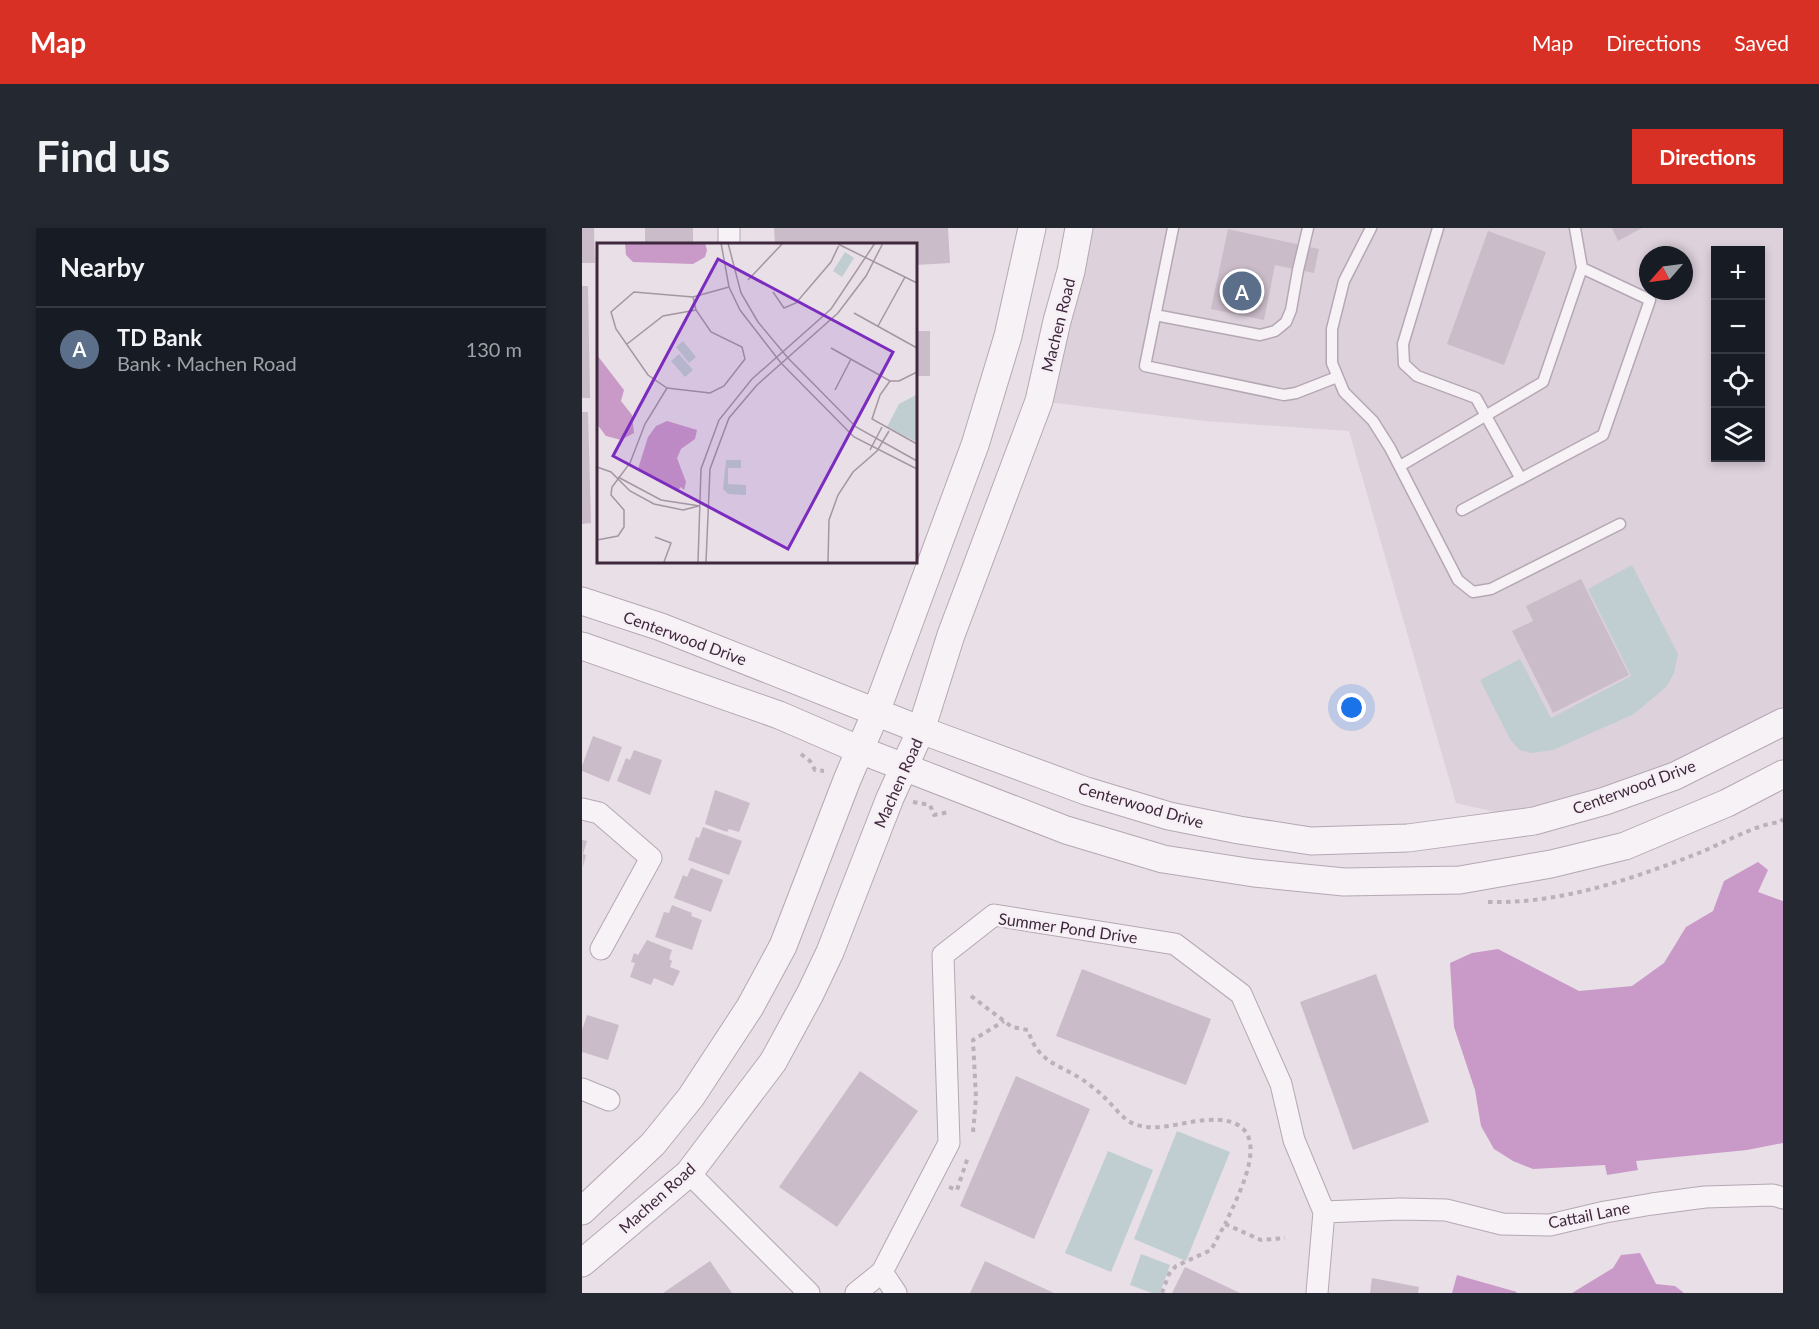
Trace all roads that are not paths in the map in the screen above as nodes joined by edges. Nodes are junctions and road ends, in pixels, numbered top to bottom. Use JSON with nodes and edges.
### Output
{"nodes":[{"id":1,"x":1032,"y":228,"type":"edge"},
{"id":2,"x":1079,"y":228,"type":"edge"},
{"id":3,"x":1173,"y":228,"type":"edge"},
{"id":4,"x":1308,"y":228,"type":"edge"},
{"id":5,"x":1371,"y":228,"type":"edge"},
{"id":6,"x":1438,"y":228,"type":"edge"},
{"id":7,"x":1575,"y":228,"type":"edge"},
{"id":8,"x":1582,"y":268,"type":"junction"},
{"id":9,"x":1155,"y":315,"type":"junction"},
{"id":10,"x":1337,"y":377,"type":"junction"},
{"id":11,"x":1487,"y":416,"type":"junction"},
{"id":12,"x":1400,"y":466,"type":"junction"},
{"id":13,"x":1521,"y":479,"type":"junction"},
{"id":14,"x":1462,"y":510,"type":"dead end"},
{"id":15,"x":1620,"y":524,"type":"dead end"},
{"id":16,"x":582,"y":602,"type":"edge"},
{"id":17,"x":582,"y":646,"type":"edge"},
{"id":18,"x":876,"y":712,"type":"junction"},
{"id":19,"x":1783,"y":723,"type":"edge"},
{"id":20,"x":921,"y":730,"type":"junction"},
{"id":21,"x":860,"y":750,"type":"junction"},
{"id":22,"x":905,"y":767,"type":"junction"},
{"id":23,"x":1783,"y":774,"type":"edge"},
{"id":24,"x":582,"y":809,"type":"edge"},
{"id":25,"x":601,"y":949,"type":"dead end"},
{"id":26,"x":582,"y":1089,"type":"edge"},
{"id":27,"x":609,"y":1100,"type":"dead end"},
{"id":28,"x":689,"y":1173,"type":"junction"},
{"id":29,"x":1783,"y":1198,"type":"edge"},
{"id":30,"x":582,"y":1211,"type":"edge"},
{"id":31,"x":1324,"y":1212,"type":"junction"},
{"id":32,"x":582,"y":1263,"type":"edge"},
{"id":33,"x":882,"y":1272,"type":"junction"},
{"id":34,"x":809,"y":1293,"type":"edge"},
{"id":35,"x":856,"y":1293,"type":"edge"},
{"id":36,"x":896,"y":1293,"type":"edge"},
{"id":37,"x":1317,"y":1293,"type":"edge"}],
"edges":[{"from":1,"to":18,"type":"street"},
{"from":2,"to":20,"type":"street","name":"Machen Road"},
{"from":3,"to":9,"type":"lane"},
{"from":4,"to":9,"type":"lane"},
{"from":5,"to":10,"type":"lane"},
{"from":6,"to":11,"type":"lane"},
{"from":7,"to":8,"type":"lane"},
{"from":8,"to":11,"type":"lane"},
{"from":8,"to":13,"type":"lane"},
{"from":9,"to":10,"type":"lane"},
{"from":10,"to":12,"type":"lane"},
{"from":11,"to":12,"type":"lane"},
{"from":11,"to":13,"type":"lane"},
{"from":12,"to":15,"type":"lane"},
{"from":13,"to":14,"type":"lane"},
{"from":16,"to":18,"type":"street","name":"Centerwood Drive"},
{"from":17,"to":21,"type":"street"},
{"from":18,"to":20,"type":"street","name":"Centerwood Drive"},
{"from":18,"to":21,"type":"street"},
{"from":19,"to":20,"type":"street","name":"Centerwood Drive"},
{"from":20,"to":22,"type":"street","name":"Machen Road"},
{"from":21,"to":22,"type":"street"},
{"from":21,"to":30,"type":"street"},
{"from":22,"to":23,"type":"street"},
{"from":22,"to":28,"type":"street","name":"Machen Road"},
{"from":24,"to":25,"type":"street"},
{"from":26,"to":27,"type":"street"},
{"from":28,"to":32,"type":"street","name":"Machen Road"},
{"from":28,"to":34,"type":"street"},
{"from":29,"to":31,"type":"street","name":"Cattail Lane"},
{"from":31,"to":33,"type":"street","name":"Summer Pond Drive"},
{"from":31,"to":37,"type":"street","name":"Summer Pond Drive"},
{"from":33,"to":35,"type":"street","name":"Summer Pond Drive"},
{"from":33,"to":36,"type":"street"}]}
